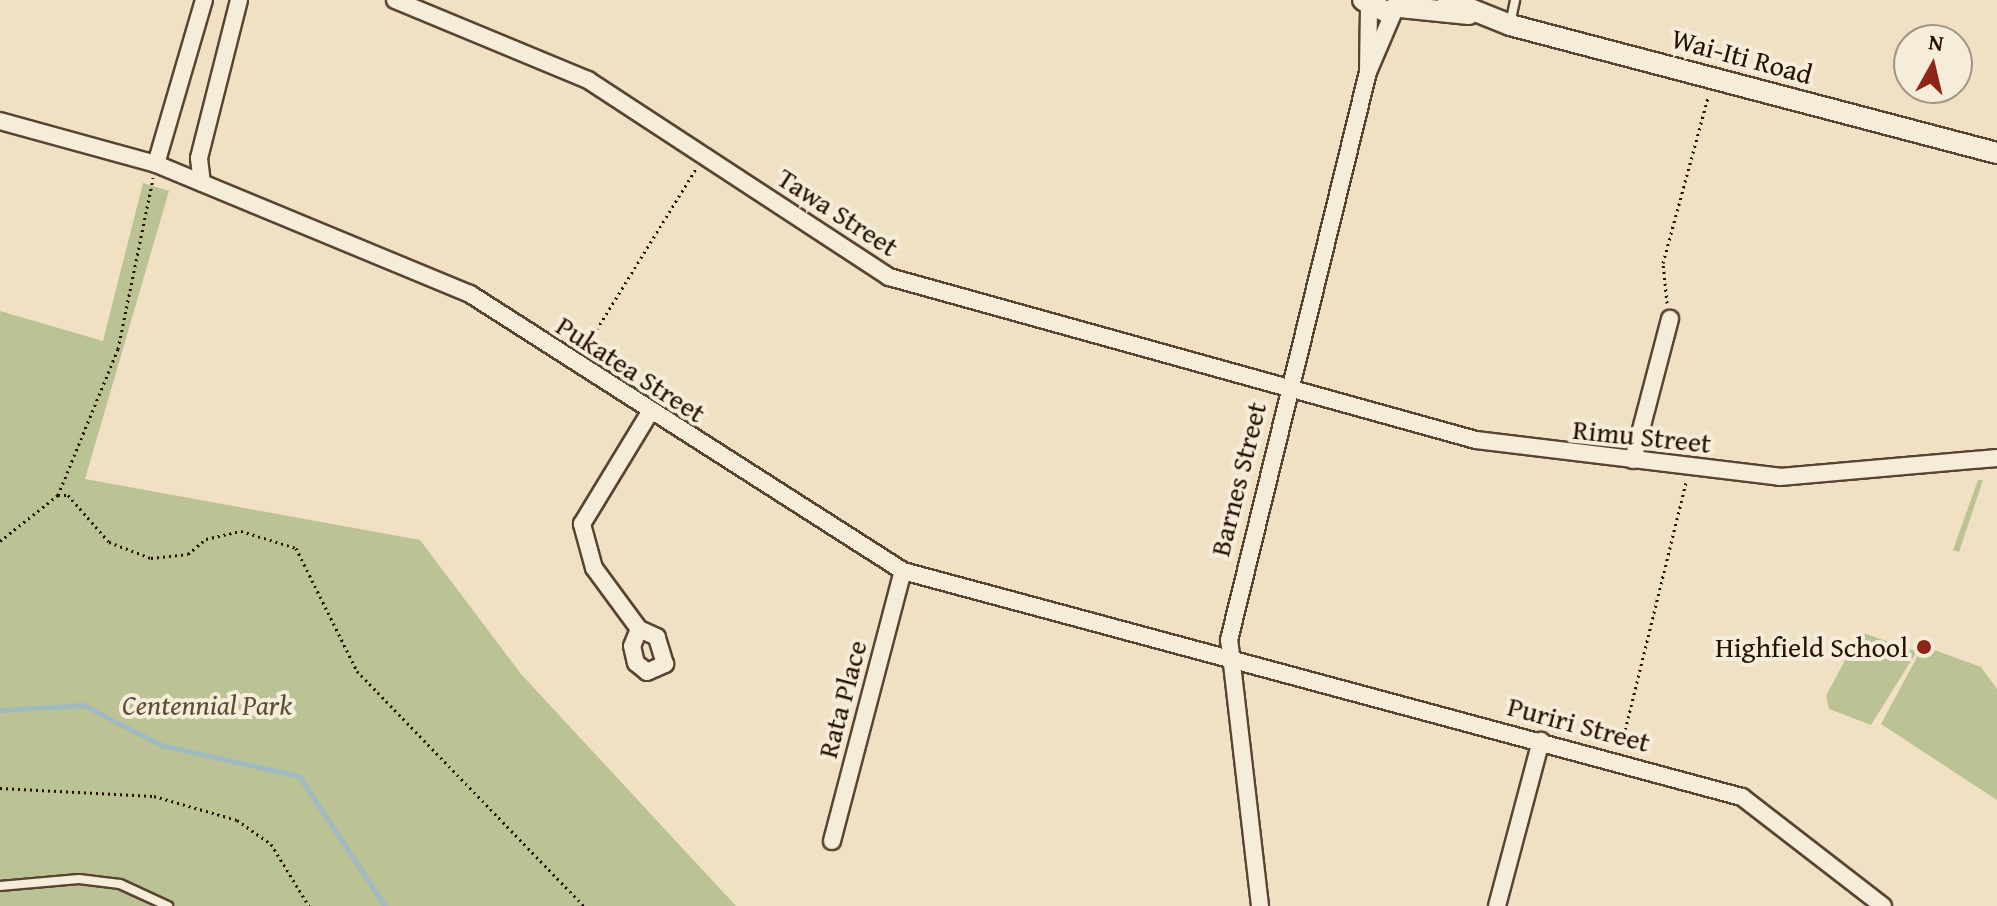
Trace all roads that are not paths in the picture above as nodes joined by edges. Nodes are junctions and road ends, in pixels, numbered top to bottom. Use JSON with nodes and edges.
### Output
{"nodes":[{"id":1,"x":204,"y":0,"type":"edge"},
{"id":2,"x":239,"y":0,"type":"edge"},
{"id":3,"x":395,"y":0,"type":"edge"},
{"id":4,"x":1448,"y":0,"type":"edge"},
{"id":5,"x":1515,"y":0,"type":"edge"},
{"id":6,"x":1366,"y":4,"type":"edge"},
{"id":7,"x":1400,"y":6,"type":"edge"},
{"id":8,"x":1473,"y":14,"type":"junction"},
{"id":9,"x":1510,"y":25,"type":"junction"},
{"id":10,"x":1368,"y":72,"type":"junction"},
{"id":11,"x":0,"y":121,"type":"edge"},
{"id":12,"x":1997,"y":153,"type":"edge"},
{"id":13,"x":156,"y":164,"type":"junction"},
{"id":14,"x":202,"y":183,"type":"junction"},
{"id":15,"x":1670,"y":319,"type":"road end"},
{"id":16,"x":1287,"y":389,"type":"junction"},
{"id":17,"x":649,"y":414,"type":"junction"},
{"id":18,"x":1997,"y":458,"type":"edge"},
{"id":19,"x":1633,"y":460,"type":"junction"},
{"id":20,"x":903,"y":571,"type":"junction"},
{"id":21,"x":639,"y":629,"type":"dead end"},
{"id":22,"x":1229,"y":660,"type":"junction"},
{"id":23,"x":1541,"y":741,"type":"junction"},
{"id":24,"x":832,"y":841,"type":"dead end"},
{"id":25,"x":0,"y":886,"type":"edge"},
{"id":26,"x":168,"y":906,"type":"edge"},
{"id":27,"x":1260,"y":906,"type":"edge"},
{"id":28,"x":1497,"y":906,"type":"edge"},
{"id":29,"x":1883,"y":906,"type":"edge"}],
"edges":[{"from":1,"to":13,"type":"street"},
{"from":2,"to":14,"type":"street"},
{"from":3,"to":16,"type":"street","name":"Tawa Street"},
{"from":4,"to":8,"type":"street","name":"Wai-Iti Road"},
{"from":5,"to":9,"type":"lane"},
{"from":6,"to":7,"type":"street","name":"Wai-Iti Road"},
{"from":6,"to":10,"type":"street","name":"Barnes Street"},
{"from":7,"to":8,"type":"street","name":"Wai-Iti Road"},
{"from":7,"to":10,"type":"street","name":"Barnes Street"},
{"from":8,"to":9,"type":"street","name":"Wai-Iti Road"},
{"from":9,"to":12,"type":"street","name":"Wai-Iti Road"},
{"from":10,"to":16,"type":"street","name":"Barnes Street"},
{"from":11,"to":13,"type":"street","name":"Pukatea Street"},
{"from":13,"to":14,"type":"street","name":"Pukatea Street"},
{"from":14,"to":17,"type":"street","name":"Pukatea Street"},
{"from":15,"to":19,"type":"street"},
{"from":16,"to":19,"type":"street","name":"Rimu Street"},
{"from":16,"to":22,"type":"street","name":"Barnes Street"},
{"from":17,"to":20,"type":"street","name":"Pukatea Street"},
{"from":17,"to":21,"type":"street"},
{"from":18,"to":19,"type":"street","name":"Rimu Street"},
{"from":20,"to":22,"type":"street","name":"Pukatea Street"},
{"from":20,"to":24,"type":"street","name":"Rata Place"},
{"from":22,"to":23,"type":"street","name":"Puriri Street"},
{"from":22,"to":27,"type":"street","name":"Barnes Street"},
{"from":23,"to":28,"type":"street"},
{"from":23,"to":29,"type":"street","name":"Puriri Street"},
{"from":25,"to":26,"type":"lane"}]}
